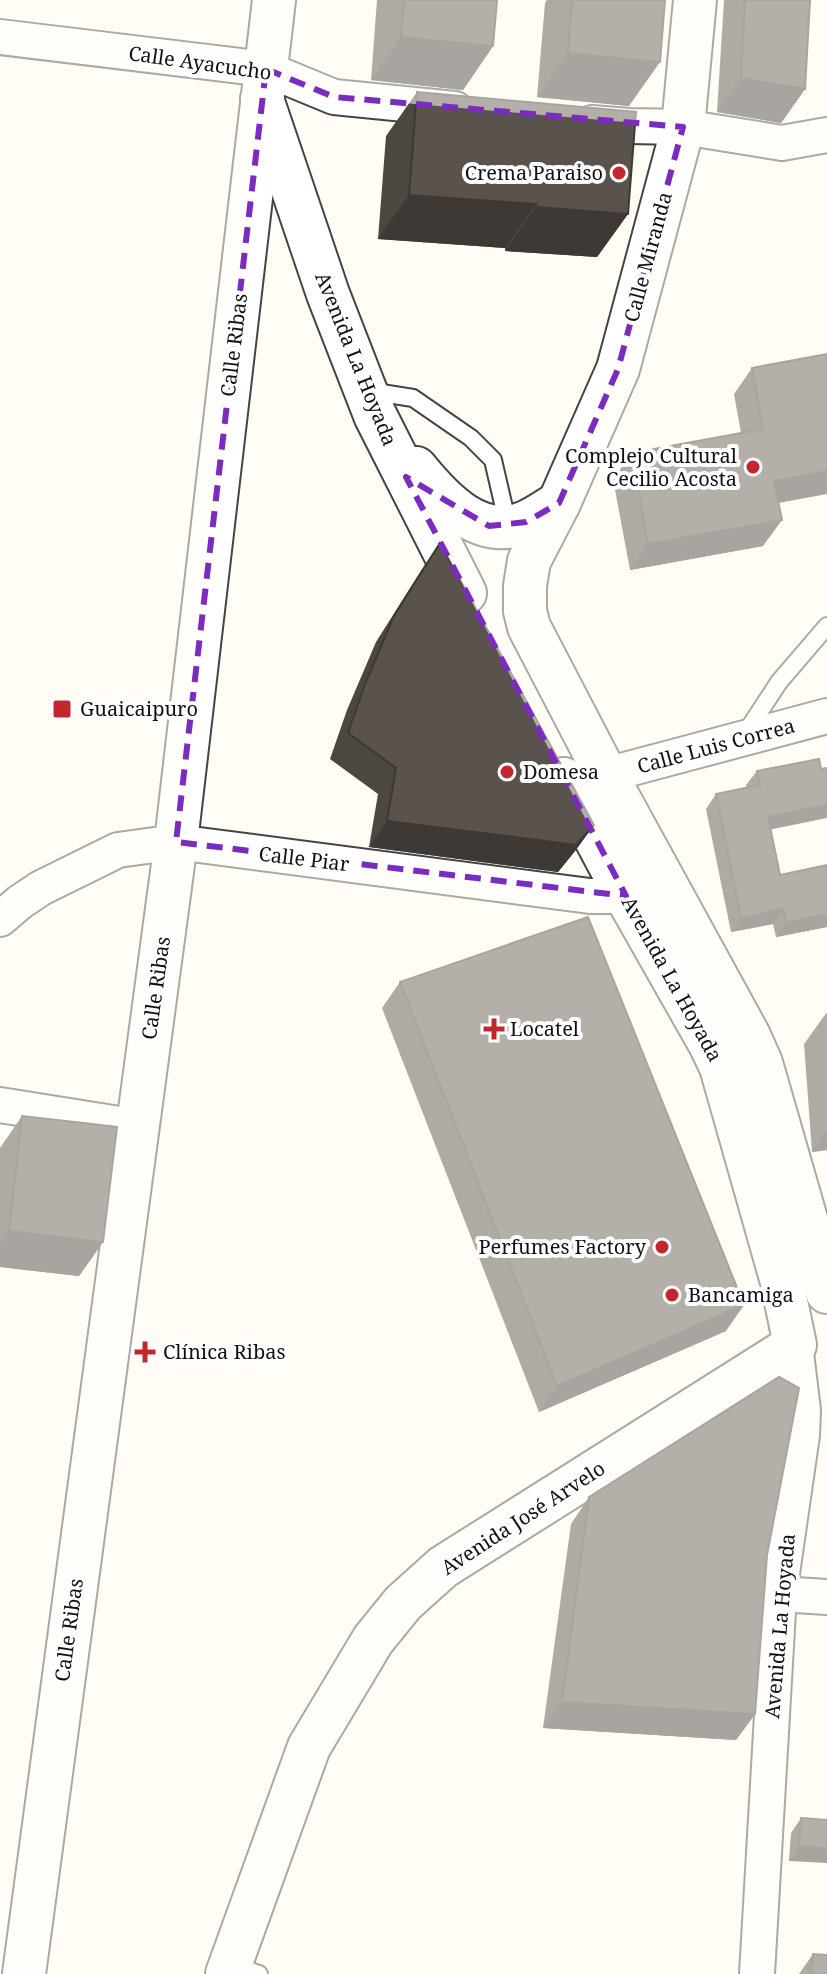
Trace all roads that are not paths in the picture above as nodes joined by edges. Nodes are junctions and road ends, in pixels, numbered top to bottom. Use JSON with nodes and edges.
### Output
{"nodes":[{"id":1,"x":274,"y":0,"type":"edge"},
{"id":2,"x":695,"y":0,"type":"edge"},
{"id":3,"x":0,"y":37,"type":"edge"},
{"id":4,"x":264,"y":84,"type":"junction"},
{"id":5,"x":489,"y":113,"type":"edge"},
{"id":6,"x":567,"y":120,"type":"edge"},
{"id":7,"x":683,"y":127,"type":"junction"},
{"id":8,"x":827,"y":135,"type":"edge"},
{"id":9,"x":370,"y":403,"type":"junction"},
{"id":10,"x":559,"y":503,"type":"junction"},
{"id":11,"x":509,"y":527,"type":"junction"},
{"id":12,"x":480,"y":622,"type":"edge"},
{"id":13,"x":827,"y":626,"type":"edge"},
{"id":14,"x":827,"y":716,"type":"edge"},
{"id":15,"x":742,"y":739,"type":"junction"},
{"id":16,"x":546,"y":745,"type":"edge"},
{"id":17,"x":606,"y":775,"type":"junction"},
{"id":18,"x":176,"y":842,"type":"junction"},
{"id":19,"x":626,"y":896,"type":"junction"},
{"id":20,"x":0,"y":919,"type":"edge"},
{"id":21,"x":0,"y":1105,"type":"edge"},
{"id":22,"x":138,"y":1127,"type":"junction"},
{"id":23,"x":827,"y":1292,"type":"edge"},
{"id":24,"x":795,"y":1345,"type":"junction"},
{"id":25,"x":779,"y":1594,"type":"junction"},
{"id":26,"x":827,"y":1597,"type":"edge"},
{"id":27,"x":239,"y":1971,"type":"edge"},
{"id":28,"x":24,"y":1974,"type":"edge"},
{"id":29,"x":757,"y":1974,"type":"edge"}],
"edges":[{"from":1,"to":4,"type":"street","name":"Calle Ribas"},
{"from":2,"to":7,"type":"street","name":"Calle Miranda"},
{"from":3,"to":4,"type":"street","name":"Calle Ayacucho"},
{"from":4,"to":5,"type":"street","name":"Calle Ayacucho"},
{"from":4,"to":9,"type":"street","name":"Avenida La Hoyada"},
{"from":4,"to":18,"type":"street","name":"Calle Ribas"},
{"from":6,"to":7,"type":"street"},
{"from":7,"to":8,"type":"street"},
{"from":7,"to":10,"type":"street","name":"Calle Miranda"},
{"from":9,"to":11,"type":"street"},
{"from":9,"to":11,"type":"lane"},
{"from":9,"to":12,"type":"street","name":"Avenida La Hoyada"},
{"from":10,"to":11,"type":"street"},
{"from":10,"to":17,"type":"street","name":"Avenida La Hoyada"},
{"from":13,"to":15,"type":"lane"},
{"from":14,"to":15,"type":"street","name":"Calle Luis Correa"},
{"from":15,"to":17,"type":"street","name":"Calle Luis Correa"},
{"from":16,"to":19,"type":"street","name":"Avenida La Hoyada"},
{"from":17,"to":23,"type":"street","name":"Avenida La Hoyada"},
{"from":18,"to":19,"type":"street","name":"Calle Piar"},
{"from":18,"to":20,"type":"street","name":"Calle Piar"},
{"from":18,"to":22,"type":"street","name":"Calle Ribas"},
{"from":19,"to":24,"type":"street","name":"Avenida La Hoyada"},
{"from":21,"to":22,"type":"street"},
{"from":22,"to":28,"type":"street","name":"Calle Ribas"},
{"from":24,"to":25,"type":"street","name":"Avenida La Hoyada"},
{"from":24,"to":27,"type":"street","name":"Avenida José Arvelo"},
{"from":25,"to":26,"type":"street"},
{"from":25,"to":29,"type":"street","name":"Avenida La Hoyada"}]}
